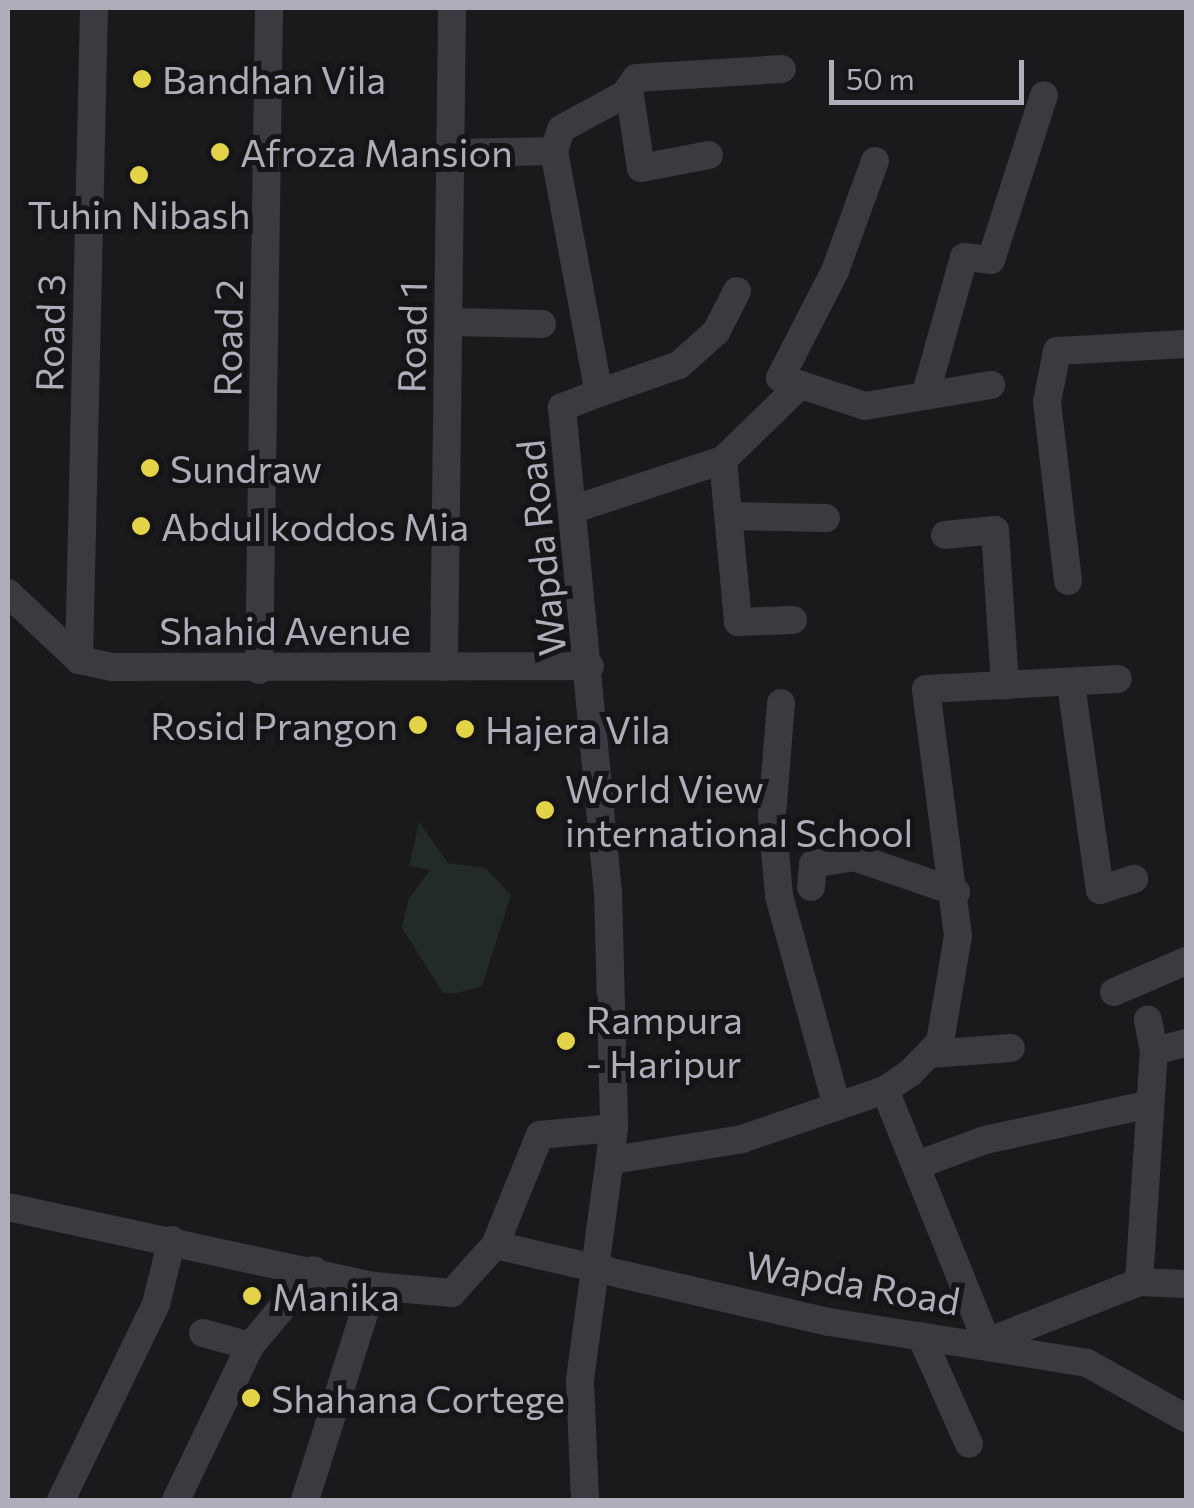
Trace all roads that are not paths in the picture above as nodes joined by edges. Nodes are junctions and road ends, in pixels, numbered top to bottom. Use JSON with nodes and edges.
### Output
{"nodes":[{"id":1,"x":94,"y":8,"type":"edge"},
{"id":2,"x":270,"y":8,"type":"edge"},
{"id":3,"x":452,"y":8,"type":"edge"},
{"id":4,"x":782,"y":69,"type":"dead end"},
{"id":5,"x":628,"y":89,"type":"junction"},
{"id":6,"x":1044,"y":95,"type":"dead end"},
{"id":7,"x":554,"y":152,"type":"junction"},
{"id":8,"x":451,"y":153,"type":"junction"},
{"id":9,"x":709,"y":155,"type":"dead end"},
{"id":10,"x":876,"y":162,"type":"dead end"},
{"id":11,"x":737,"y":291,"type":"dead end"},
{"id":12,"x":449,"y":322,"type":"junction"},
{"id":13,"x":542,"y":324,"type":"dead end"},
{"id":14,"x":1186,"y":344,"type":"edge"},
{"id":15,"x":991,"y":385,"type":"dead end"},
{"id":16,"x":796,"y":390,"type":"junction"},
{"id":17,"x":598,"y":394,"type":"junction"},
{"id":18,"x":924,"y":396,"type":"junction"},
{"id":19,"x":723,"y":460,"type":"junction"},
{"id":20,"x":577,"y":508,"type":"junction"},
{"id":21,"x":729,"y":516,"type":"junction"},
{"id":22,"x":826,"y":518,"type":"dead end"},
{"id":23,"x":945,"y":534,"type":"dead end"},
{"id":24,"x":1068,"y":580,"type":"dead end"},
{"id":25,"x":8,"y":594,"type":"edge"},
{"id":26,"x":794,"y":620,"type":"dead end"},
{"id":27,"x":79,"y":660,"type":"junction"},
{"id":28,"x":590,"y":666,"type":"junction"},
{"id":29,"x":444,"y":667,"type":"junction"},
{"id":30,"x":259,"y":670,"type":"junction"},
{"id":31,"x":1118,"y":679,"type":"dead end"},
{"id":32,"x":1071,"y":684,"type":"junction"},
{"id":33,"x":1005,"y":686,"type":"junction"},
{"id":34,"x":781,"y":703,"type":"dead end"},
{"id":35,"x":1134,"y":879,"type":"dead end"},
{"id":36,"x":811,"y":886,"type":"dead end"},
{"id":37,"x":956,"y":892,"type":"junction"},
{"id":38,"x":1186,"y":961,"type":"edge"},
{"id":39,"x":1114,"y":992,"type":"dead end"},
{"id":40,"x":1148,"y":1020,"type":"dead end"},
{"id":41,"x":1186,"y":1044,"type":"edge"},
{"id":42,"x":1011,"y":1048,"type":"dead end"},
{"id":43,"x":1154,"y":1051,"type":"junction"},
{"id":44,"x":930,"y":1054,"type":"junction"},
{"id":45,"x":885,"y":1090,"type":"junction"},
{"id":46,"x":1146,"y":1105,"type":"junction"},
{"id":47,"x":837,"y":1106,"type":"junction"},
{"id":48,"x":614,"y":1128,"type":"junction"},
{"id":49,"x":613,"y":1160,"type":"junction"},
{"id":50,"x":917,"y":1165,"type":"junction"},
{"id":51,"x":8,"y":1208,"type":"edge"},
{"id":52,"x":172,"y":1240,"type":"junction"},
{"id":53,"x":495,"y":1245,"type":"junction"},
{"id":54,"x":599,"y":1268,"type":"junction"},
{"id":55,"x":314,"y":1270,"type":"junction"},
{"id":56,"x":1139,"y":1282,"type":"junction"},
{"id":57,"x":1186,"y":1284,"type":"edge"},
{"id":58,"x":373,"y":1286,"type":"junction"},
{"id":59,"x":203,"y":1333,"type":"dead end"},
{"id":60,"x":921,"y":1336,"type":"junction"},
{"id":61,"x":987,"y":1342,"type":"junction"},
{"id":62,"x":250,"y":1346,"type":"junction"},
{"id":63,"x":1186,"y":1418,"type":"edge"},
{"id":64,"x":969,"y":1444,"type":"dead end"},
{"id":65,"x":61,"y":1500,"type":"edge"},
{"id":66,"x":176,"y":1500,"type":"edge"},
{"id":67,"x":305,"y":1500,"type":"edge"},
{"id":68,"x":585,"y":1500,"type":"edge"}],
"edges":[{"from":1,"to":27,"type":"street","name":"Road 3"},
{"from":2,"to":30,"type":"street","name":"Road 2"},
{"from":3,"to":8,"type":"street","name":"Road 1"},
{"from":4,"to":5,"type":"street"},
{"from":5,"to":7,"type":"street"},
{"from":5,"to":9,"type":"street"},
{"from":6,"to":18,"type":"street"},
{"from":7,"to":8,"type":"street"},
{"from":7,"to":17,"type":"street"},
{"from":8,"to":12,"type":"street","name":"Road 1"},
{"from":10,"to":16,"type":"street"},
{"from":11,"to":17,"type":"street"},
{"from":12,"to":13,"type":"street"},
{"from":12,"to":29,"type":"street","name":"Road 1"},
{"from":14,"to":24,"type":"street"},
{"from":15,"to":18,"type":"street"},
{"from":16,"to":18,"type":"street"},
{"from":16,"to":19,"type":"street"},
{"from":17,"to":20,"type":"street","name":"Wapda Road"},
{"from":19,"to":20,"type":"street"},
{"from":19,"to":21,"type":"street"},
{"from":20,"to":28,"type":"street","name":"Wapda Road"},
{"from":21,"to":22,"type":"street"},
{"from":21,"to":26,"type":"street"},
{"from":23,"to":33,"type":"street"},
{"from":25,"to":27,"type":"street"},
{"from":27,"to":30,"type":"street","name":"Shahid Avenue"},
{"from":28,"to":29,"type":"street","name":"Shahid Avenue"},
{"from":28,"to":48,"type":"street","name":"Wapda Road"},
{"from":29,"to":30,"type":"street","name":"Shahid Avenue"},
{"from":31,"to":32,"type":"street"},
{"from":32,"to":33,"type":"street"},
{"from":32,"to":35,"type":"street"},
{"from":33,"to":37,"type":"street"},
{"from":34,"to":47,"type":"street"},
{"from":36,"to":37,"type":"street"},
{"from":37,"to":44,"type":"street"},
{"from":38,"to":39,"type":"street"},
{"from":40,"to":43,"type":"street"},
{"from":41,"to":43,"type":"street"},
{"from":42,"to":44,"type":"street"},
{"from":43,"to":46,"type":"street"},
{"from":44,"to":45,"type":"street"},
{"from":45,"to":47,"type":"street"},
{"from":45,"to":50,"type":"street"},
{"from":46,"to":50,"type":"street"},
{"from":46,"to":56,"type":"street"},
{"from":47,"to":49,"type":"street"},
{"from":48,"to":49,"type":"street","name":"Wapda Road"},
{"from":48,"to":53,"type":"street"},
{"from":49,"to":54,"type":"street","name":"Wapda Road"},
{"from":50,"to":61,"type":"street"},
{"from":51,"to":52,"type":"street"},
{"from":52,"to":55,"type":"street"},
{"from":52,"to":65,"type":"street"},
{"from":53,"to":54,"type":"street","name":"Wapda Road"},
{"from":53,"to":58,"type":"street"},
{"from":54,"to":60,"type":"street","name":"Wapda Road"},
{"from":54,"to":68,"type":"street","name":"Wapda Road"},
{"from":55,"to":58,"type":"street"},
{"from":55,"to":62,"type":"street"},
{"from":56,"to":57,"type":"street"},
{"from":56,"to":61,"type":"street"},
{"from":58,"to":67,"type":"street"},
{"from":59,"to":62,"type":"street"},
{"from":60,"to":61,"type":"street","name":"Wapda Road"},
{"from":60,"to":64,"type":"street"},
{"from":61,"to":63,"type":"street","name":"Wapda Road"},
{"from":62,"to":66,"type":"street"}]}
